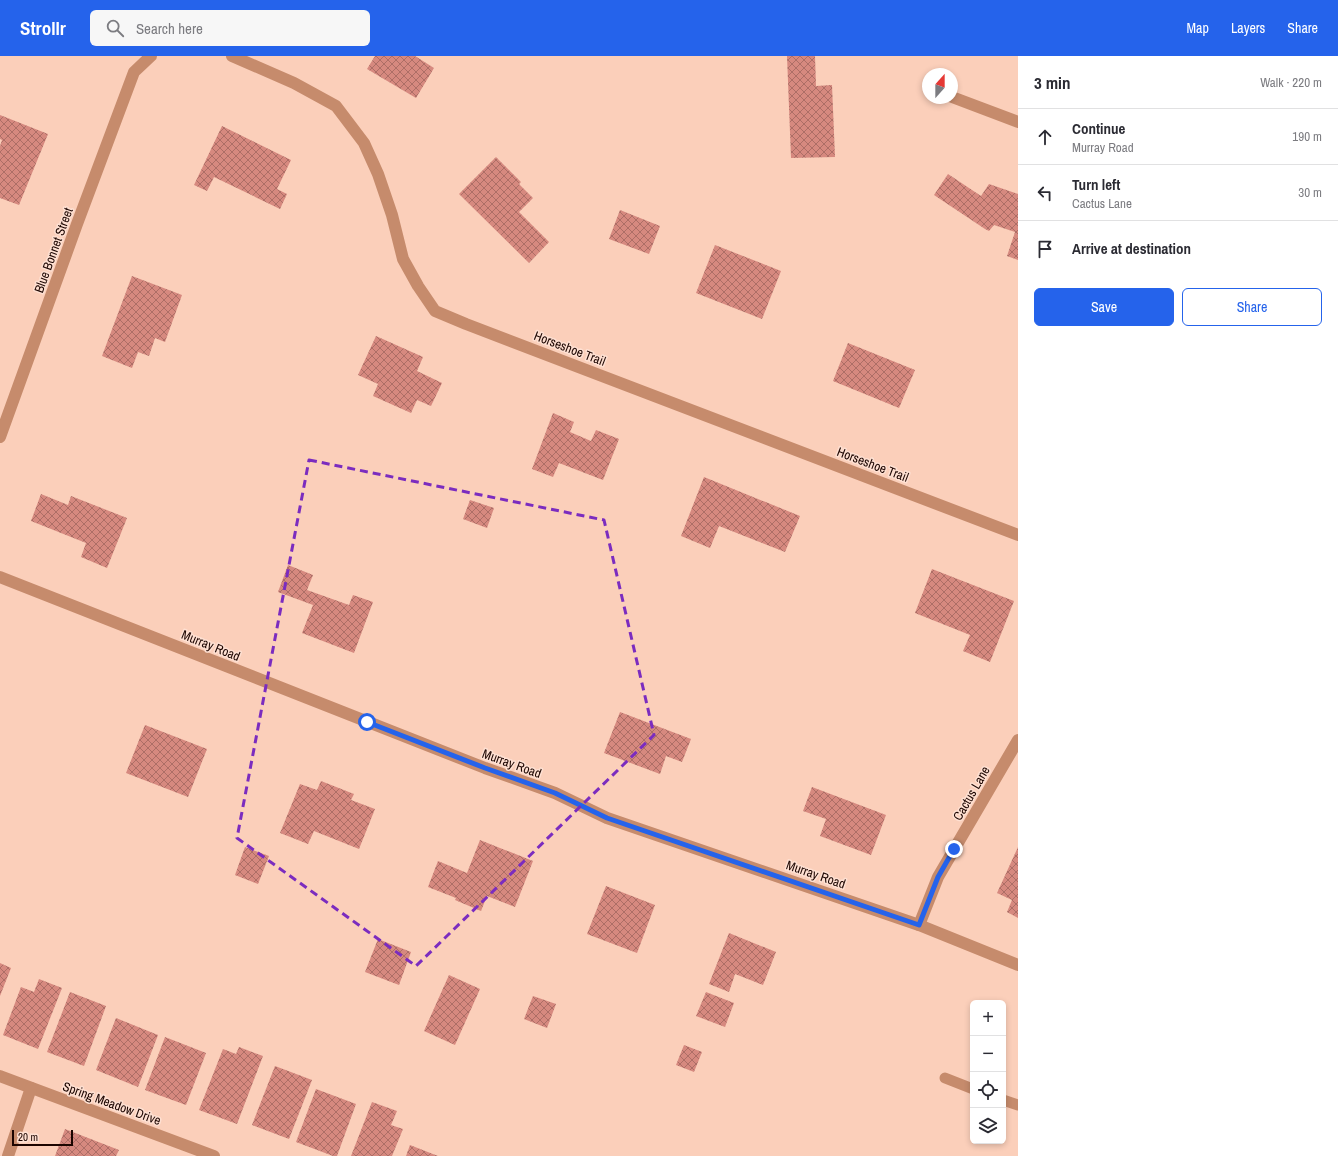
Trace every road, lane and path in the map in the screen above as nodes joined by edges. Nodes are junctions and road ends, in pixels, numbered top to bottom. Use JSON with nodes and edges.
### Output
{"nodes":[{"id":1,"x":151,"y":56,"type":"edge"},
{"id":2,"x":232,"y":56,"type":"edge"},
{"id":3,"x":958,"y":99,"type":"edge"},
{"id":4,"x":1018,"y":122,"type":"edge"},
{"id":5,"x":0,"y":437,"type":"edge"},
{"id":6,"x":1018,"y":534,"type":"edge"},
{"id":7,"x":0,"y":577,"type":"edge"},
{"id":8,"x":1018,"y":740,"type":"edge"},
{"id":9,"x":919,"y":925,"type":"junction"},
{"id":10,"x":1018,"y":965,"type":"edge"},
{"id":11,"x":0,"y":1076,"type":"edge"},
{"id":12,"x":944,"y":1078,"type":"dead end"},
{"id":13,"x":31,"y":1088,"type":"junction"},
{"id":14,"x":970,"y":1088,"type":"edge"},
{"id":15,"x":1006,"y":1101,"type":"edge"},
{"id":16,"x":1018,"y":1105,"type":"edge"},
{"id":17,"x":8,"y":1156,"type":"edge"},
{"id":18,"x":214,"y":1156,"type":"edge"}],
"edges":[{"from":1,"to":5,"type":"street","name":"Blue Bonnet Street"},
{"from":2,"to":6,"type":"street","name":"Horseshoe Trail"},
{"from":3,"to":4,"type":"street"},
{"from":7,"to":9,"type":"street","name":"Murray Road"},
{"from":8,"to":9,"type":"street","name":"Cactus Lane"},
{"from":9,"to":10,"type":"street","name":"Murray Road"},
{"from":11,"to":13,"type":"street","name":"Spring Meadow Drive"},
{"from":12,"to":14,"type":"lane"},
{"from":13,"to":17,"type":"street"},
{"from":13,"to":18,"type":"street","name":"Spring Meadow Drive"},
{"from":15,"to":16,"type":"lane"}]}
